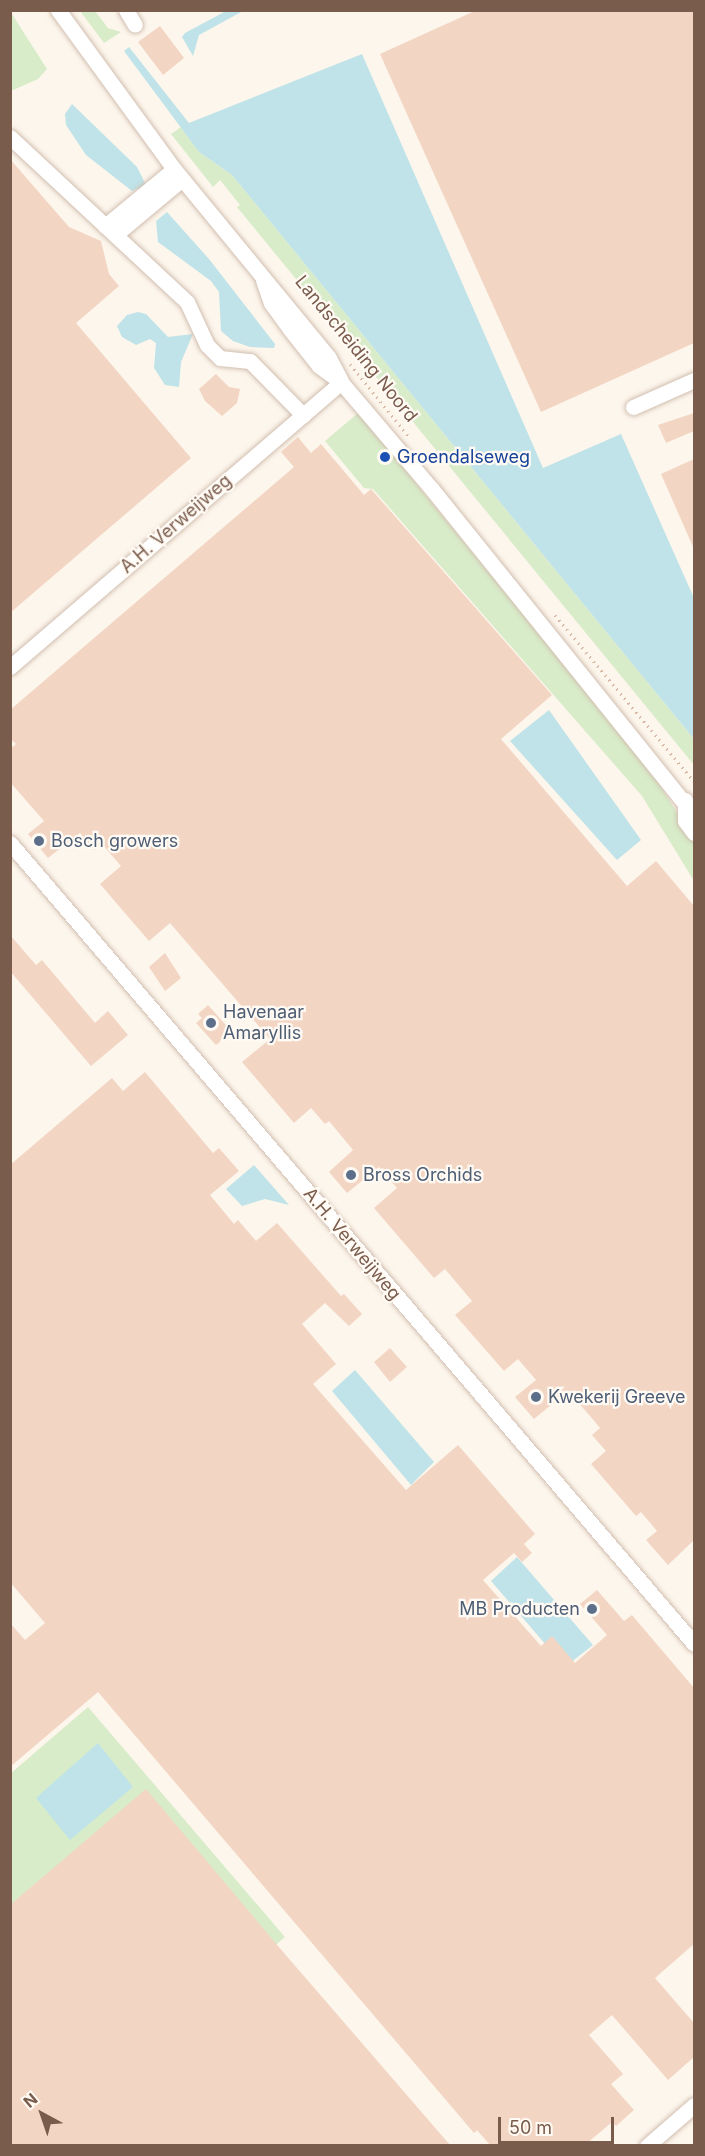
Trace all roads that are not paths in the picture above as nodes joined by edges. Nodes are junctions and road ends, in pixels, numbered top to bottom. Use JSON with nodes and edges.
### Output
{"nodes":[{"id":1,"x":58,"y":10,"type":"edge"},
{"id":2,"x":126,"y":10,"type":"edge"},
{"id":3,"x":135,"y":26,"type":"dead end"},
{"id":4,"x":10,"y":136,"type":"edge"},
{"id":5,"x":178,"y":174,"type":"junction"},
{"id":6,"x":110,"y":230,"type":"junction"},
{"id":7,"x":694,"y":380,"type":"edge"},
{"id":8,"x":341,"y":382,"type":"junction"},
{"id":9,"x":633,"y":407,"type":"dead end"},
{"id":10,"x":303,"y":415,"type":"junction"},
{"id":11,"x":10,"y":667,"type":"edge"},
{"id":12,"x":690,"y":802,"type":"edge"},
{"id":13,"x":694,"y":815,"type":"edge"},
{"id":14,"x":694,"y":833,"type":"edge"},
{"id":15,"x":10,"y":843,"type":"edge"},
{"id":16,"x":694,"y":1644,"type":"edge"},
{"id":17,"x":694,"y":2105,"type":"edge"},
{"id":18,"x":647,"y":2145,"type":"edge"}],
"edges":[{"from":1,"to":5,"type":"street"},
{"from":2,"to":3,"type":"street"},
{"from":4,"to":6,"type":"street"},
{"from":5,"to":6,"type":"street"},
{"from":5,"to":8,"type":"street"},
{"from":6,"to":10,"type":"street"},
{"from":7,"to":9,"type":"street"},
{"from":8,"to":10,"type":"street","name":"A.H. Verweijweg"},
{"from":8,"to":12,"type":"street"},
{"from":10,"to":11,"type":"street","name":"A.H. Verweijweg"},
{"from":12,"to":13,"type":"street"},
{"from":12,"to":14,"type":"street"},
{"from":15,"to":16,"type":"street","name":"A.H. Verweijweg"},
{"from":17,"to":18,"type":"street"}]}
